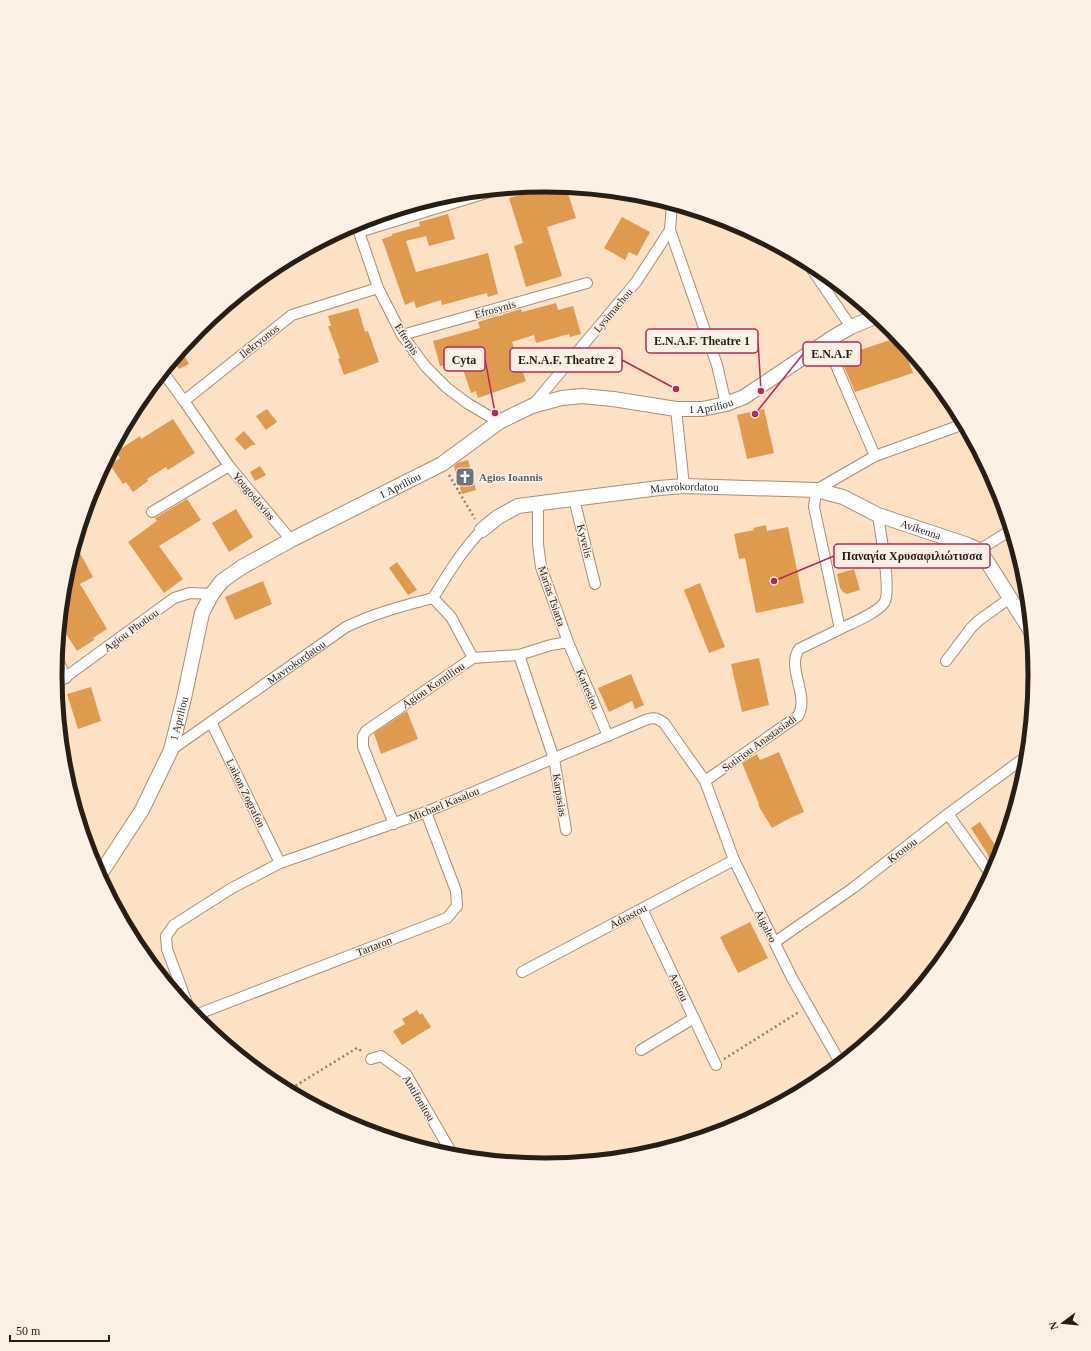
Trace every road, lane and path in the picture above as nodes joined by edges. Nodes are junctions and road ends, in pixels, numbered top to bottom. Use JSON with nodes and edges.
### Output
{"nodes":[{"id":1,"x":463,"y":199,"type":"edge"},
{"id":2,"x":672,"y":208,"type":"edge"},
{"id":3,"x":377,"y":223,"type":"edge"},
{"id":4,"x":359,"y":230,"type":"edge"},
{"id":5,"x":670,"y":230,"type":"junction"},
{"id":6,"x":815,"y":274,"type":"edge"},
{"id":7,"x":587,"y":283,"type":"dead end"},
{"id":8,"x":378,"y":288,"type":"junction"},
{"id":9,"x":871,"y":319,"type":"edge"},
{"id":10,"x":851,"y":327,"type":"junction"},
{"id":11,"x":402,"y":335,"type":"junction"},
{"id":12,"x":826,"y":342,"type":"junction"},
{"id":13,"x":166,"y":376,"type":"edge"},
{"id":14,"x":184,"y":401,"type":"junction"},
{"id":15,"x":726,"y":404,"type":"junction"},
{"id":16,"x":532,"y":406,"type":"junction"},
{"id":17,"x":676,"y":409,"type":"junction"},
{"id":18,"x":499,"y":422,"type":"junction"},
{"id":19,"x":959,"y":426,"type":"edge"},
{"id":20,"x":875,"y":456,"type":"junction"},
{"id":21,"x":442,"y":464,"type":"junction"},
{"id":22,"x":229,"y":466,"type":"junction"},
{"id":23,"x":684,"y":486,"type":"junction"},
{"id":24,"x":816,"y":490,"type":"junction"},
{"id":25,"x":574,"y":499,"type":"junction"},
{"id":26,"x":538,"y":503,"type":"junction"},
{"id":27,"x":152,"y":512,"type":"dead end"},
{"id":28,"x":878,"y":515,"type":"junction"},
{"id":29,"x":482,"y":530,"type":"junction"},
{"id":30,"x":1007,"y":533,"type":"edge"},
{"id":31,"x":291,"y":540,"type":"junction"},
{"id":32,"x":979,"y":550,"type":"junction"},
{"id":33,"x":595,"y":584,"type":"dead end"},
{"id":34,"x":212,"y":594,"type":"junction"},
{"id":35,"x":433,"y":598,"type":"junction"},
{"id":36,"x":1010,"y":598,"type":"junction"},
{"id":37,"x":1026,"y":624,"type":"edge"},
{"id":38,"x":840,"y":630,"type":"junction"},
{"id":39,"x":568,"y":642,"type":"junction"},
{"id":40,"x":520,"y":655,"type":"junction"},
{"id":41,"x":473,"y":658,"type":"junction"},
{"id":42,"x":946,"y":660,"type":"dead end"},
{"id":43,"x":62,"y":670,"type":"edge"},
{"id":44,"x":66,"y":678,"type":"junction"},
{"id":45,"x":62,"y":680,"type":"edge"},
{"id":46,"x":211,"y":722,"type":"junction"},
{"id":47,"x":608,"y":736,"type":"junction"},
{"id":48,"x":170,"y":750,"type":"junction"},
{"id":49,"x":554,"y":759,"type":"junction"},
{"id":50,"x":1022,"y":760,"type":"edge"},
{"id":51,"x":705,"y":781,"type":"junction"},
{"id":52,"x":426,"y":812,"type":"junction"},
{"id":53,"x":948,"y":814,"type":"junction"},
{"id":54,"x":394,"y":824,"type":"junction"},
{"id":55,"x":566,"y":830,"type":"dead end"},
{"id":56,"x":734,"y":860,"type":"junction"},
{"id":57,"x":280,"y":863,"type":"junction"},
{"id":58,"x":103,"y":870,"type":"edge"},
{"id":59,"x":988,"y":870,"type":"edge"},
{"id":60,"x":642,"y":909,"type":"junction"},
{"id":61,"x":775,"y":942,"type":"junction"},
{"id":62,"x":522,"y":972,"type":"dead end"},
{"id":63,"x":185,"y":997,"type":"edge"},
{"id":64,"x":808,"y":1007,"type":"junction"},
{"id":65,"x":200,"y":1013,"type":"edge"},
{"id":66,"x":694,"y":1018,"type":"junction"},
{"id":67,"x":641,"y":1050,"type":"dead end"},
{"id":68,"x":371,"y":1059,"type":"joint"},
{"id":69,"x":839,"y":1060,"type":"edge"},
{"id":70,"x":716,"y":1065,"type":"joint"},
{"id":71,"x":293,"y":1087,"type":"edge"},
{"id":72,"x":450,"y":1150,"type":"edge"}],
"edges":[{"from":1,"to":3,"type":"street"},
{"from":2,"to":5,"type":"street","name":"Lysimachou"},
{"from":4,"to":8,"type":"street","name":"Efterpis"},
{"from":5,"to":15,"type":"street"},
{"from":5,"to":16,"type":"street","name":"Lysimachou"},
{"from":6,"to":10,"type":"street"},
{"from":7,"to":11,"type":"street","name":"Efrosynis"},
{"from":8,"to":11,"type":"street","name":"Efterpis"},
{"from":8,"to":14,"type":"street","name":"Ilekryonos"},
{"from":9,"to":10,"type":"main road","name":"1 Apriliou"},
{"from":10,"to":12,"type":"main road","name":"1 Apriliou"},
{"from":11,"to":18,"type":"street","name":"Efterpis"},
{"from":12,"to":15,"type":"main road","name":"1 Apriliou"},
{"from":12,"to":20,"type":"street"},
{"from":13,"to":14,"type":"street"},
{"from":14,"to":22,"type":"street"},
{"from":15,"to":17,"type":"main road","name":"1 Apriliou"},
{"from":16,"to":17,"type":"main road","name":"1 Apriliou"},
{"from":16,"to":18,"type":"main road","name":"1 Apriliou"},
{"from":17,"to":23,"type":"street"},
{"from":18,"to":21,"type":"main road","name":"1 Apriliou"},
{"from":19,"to":20,"type":"street"},
{"from":20,"to":24,"type":"street"},
{"from":21,"to":29,"type":"path"},
{"from":21,"to":31,"type":"main road","name":"1 Apriliou"},
{"from":22,"to":27,"type":"street","name":"Yougoslavias"},
{"from":22,"to":31,"type":"street","name":"Yougoslavias"},
{"from":23,"to":24,"type":"main road","name":"Mavrokordatou"},
{"from":23,"to":25,"type":"main road","name":"Mavrokordatou"},
{"from":24,"to":28,"type":"main road","name":"Avikenna"},
{"from":24,"to":38,"type":"street"},
{"from":25,"to":26,"type":"main road","name":"Mavrokordatou"},
{"from":25,"to":33,"type":"street","name":"Kyvelis"},
{"from":26,"to":29,"type":"main road","name":"Mavrokordatou"},
{"from":26,"to":39,"type":"street","name":"Marias Tsiarta"},
{"from":28,"to":32,"type":"main road","name":"Avikenna"},
{"from":28,"to":38,"type":"street"},
{"from":29,"to":35,"type":"street","name":"Mavrokordatou"},
{"from":30,"to":32,"type":"street"},
{"from":31,"to":34,"type":"main road","name":"1 Apriliou"},
{"from":32,"to":36,"type":"main road"},
{"from":34,"to":44,"type":"street","name":"Agiou Photiou"},
{"from":34,"to":48,"type":"main road","name":"1 Apriliou"},
{"from":35,"to":41,"type":"street"},
{"from":35,"to":46,"type":"street","name":"Mavrokordatou"},
{"from":36,"to":37,"type":"main road"},
{"from":36,"to":42,"type":"street"},
{"from":38,"to":51,"type":"street","name":"Sotiriou Anastasiadi"},
{"from":39,"to":40,"type":"street","name":"Agiou Korniliou"},
{"from":39,"to":47,"type":"street","name":"Kartesiou"},
{"from":40,"to":41,"type":"street","name":"Agiou Korniliou"},
{"from":40,"to":49,"type":"street","name":"Karpasias"},
{"from":41,"to":54,"type":"street","name":"Agiou Korniliou"},
{"from":43,"to":44,"type":"street"},
{"from":44,"to":45,"type":"street","name":"Agiou Photiou"},
{"from":46,"to":48,"type":"street","name":"Mavrokordatou"},
{"from":46,"to":57,"type":"street","name":"Laikon Zografon"},
{"from":47,"to":49,"type":"street","name":"Michael Kasalou"},
{"from":47,"to":51,"type":"street","name":"Michael Kasalou"},
{"from":48,"to":58,"type":"main road","name":"1 Apriliou"},
{"from":49,"to":52,"type":"street","name":"Michael Kasalou"},
{"from":49,"to":55,"type":"street","name":"Karpasias"},
{"from":50,"to":53,"type":"street","name":"Kronou"},
{"from":51,"to":56,"type":"street","name":"Aigaleo"},
{"from":52,"to":54,"type":"street","name":"Michael Kasalou"},
{"from":52,"to":65,"type":"street","name":"Tartaron"},
{"from":53,"to":59,"type":"street"},
{"from":53,"to":61,"type":"street","name":"Kronou"},
{"from":54,"to":57,"type":"street","name":"Michael Kasalou"},
{"from":56,"to":60,"type":"street","name":"Adrastou"},
{"from":56,"to":61,"type":"street","name":"Aigaleo"},
{"from":57,"to":63,"type":"street","name":"Michael Kasalou"},
{"from":60,"to":62,"type":"street","name":"Adrastou"},
{"from":60,"to":66,"type":"street","name":"Aetiou"},
{"from":61,"to":64,"type":"street","name":"Aigaleo"},
{"from":64,"to":69,"type":"street","name":"Aigaleo"},
{"from":64,"to":70,"type":"path"},
{"from":66,"to":67,"type":"street"},
{"from":66,"to":70,"type":"street","name":"Aetiou"},
{"from":68,"to":71,"type":"path"},
{"from":68,"to":72,"type":"street","name":"Antifonitou"}]}
